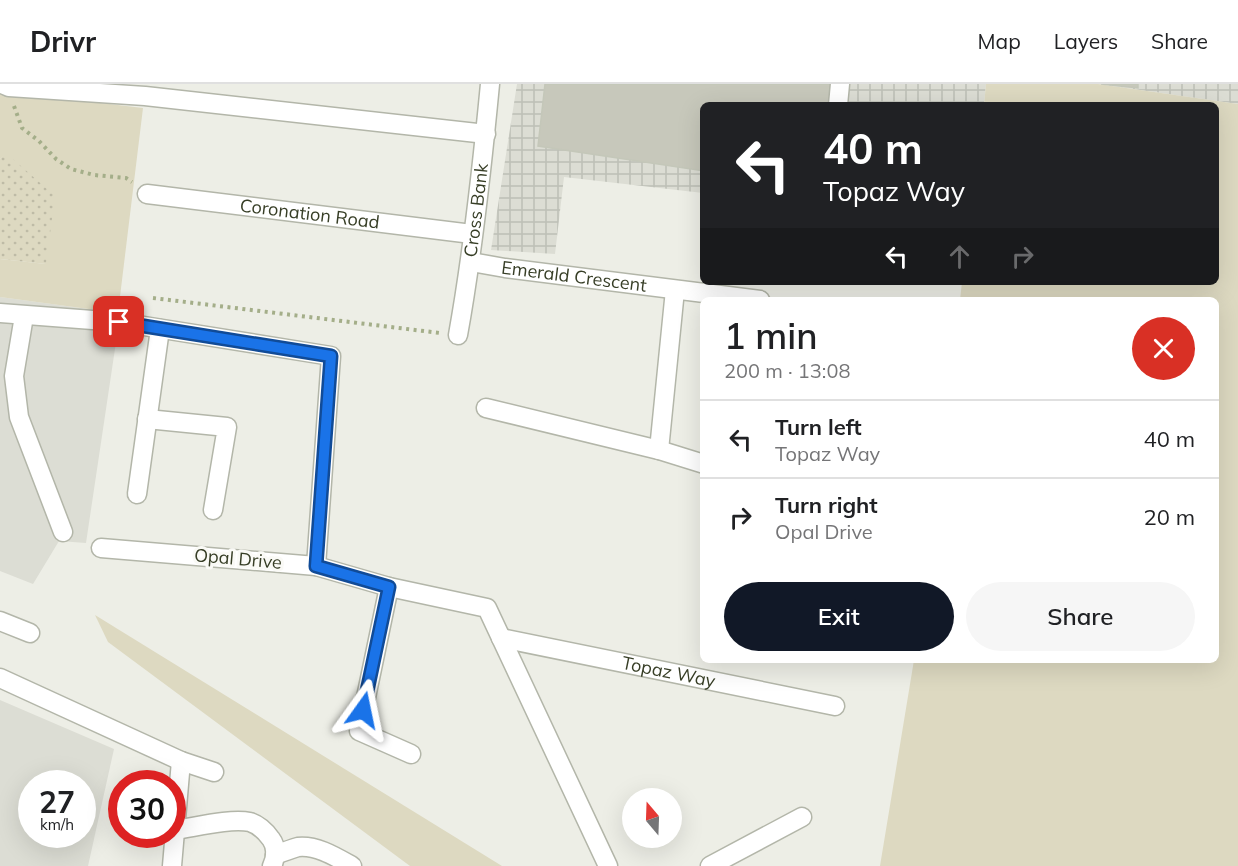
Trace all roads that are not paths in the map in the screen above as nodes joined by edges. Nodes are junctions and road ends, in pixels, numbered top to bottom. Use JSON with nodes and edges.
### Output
{"nodes":[{"id":1,"x":490,"y":84,"type":"edge"},
{"id":2,"x":840,"y":84,"type":"edge"},
{"id":3,"x":5,"y":86,"type":"edge"},
{"id":4,"x":838,"y":102,"type":"edge"},
{"id":5,"x":486,"y":134,"type":"junction"},
{"id":6,"x":147,"y":194,"type":"road end"},
{"id":7,"x":472,"y":234,"type":"junction"},
{"id":8,"x":471,"y":262,"type":"junction"},
{"id":9,"x":675,"y":290,"type":"junction"},
{"id":10,"x":734,"y":297,"type":"edge"},
{"id":11,"x":0,"y":313,"type":"edge"},
{"id":12,"x":24,"y":316,"type":"junction"},
{"id":13,"x":160,"y":329,"type":"junction"},
{"id":14,"x":458,"y":335,"type":"road end"},
{"id":15,"x":486,"y":408,"type":"dead end"},
{"id":16,"x":147,"y":419,"type":"junction"},
{"id":17,"x":659,"y":450,"type":"junction"},
{"id":18,"x":700,"y":463,"type":"edge"},
{"id":19,"x":137,"y":494,"type":"dead end"},
{"id":20,"x":213,"y":510,"type":"dead end"},
{"id":21,"x":63,"y":532,"type":"dead end"},
{"id":22,"x":101,"y":548,"type":"dead end"},
{"id":23,"x":316,"y":566,"type":"junction"},
{"id":24,"x":389,"y":587,"type":"junction"},
{"id":25,"x":0,"y":621,"type":"edge"},
{"id":26,"x":30,"y":633,"type":"dead end"},
{"id":27,"x":501,"y":638,"type":"junction"},
{"id":28,"x":0,"y":678,"type":"edge"},
{"id":29,"x":835,"y":706,"type":"dead end"},
{"id":30,"x":411,"y":754,"type":"dead end"},
{"id":31,"x":181,"y":761,"type":"junction"},
{"id":32,"x":180,"y":770,"type":"edge"},
{"id":33,"x":214,"y":772,"type":"dead end"},
{"id":34,"x":802,"y":817,"type":"dead end"},
{"id":35,"x":186,"y":828,"type":"edge"},
{"id":36,"x":174,"y":848,"type":"edge"},
{"id":37,"x":273,"y":860,"type":"edge"},
{"id":38,"x":172,"y":866,"type":"edge"},
{"id":39,"x":352,"y":866,"type":"edge"},
{"id":40,"x":608,"y":866,"type":"edge"},
{"id":41,"x":710,"y":866,"type":"edge"}],
"edges":[{"from":1,"to":5,"type":"street","name":"Cross Bank"},
{"from":2,"to":4,"type":"street"},
{"from":3,"to":5,"type":"street"},
{"from":5,"to":7,"type":"street","name":"Cross Bank"},
{"from":6,"to":7,"type":"street","name":"Coronation Road"},
{"from":7,"to":8,"type":"street","name":"Cross Bank"},
{"from":8,"to":9,"type":"street","name":"Emerald Crescent"},
{"from":8,"to":14,"type":"street","name":"Cross Bank"},
{"from":9,"to":10,"type":"street","name":"Emerald Crescent"},
{"from":9,"to":17,"type":"street"},
{"from":11,"to":12,"type":"street"},
{"from":12,"to":13,"type":"street"},
{"from":12,"to":21,"type":"street"},
{"from":13,"to":16,"type":"street"},
{"from":13,"to":23,"type":"street"},
{"from":15,"to":17,"type":"street"},
{"from":16,"to":19,"type":"street"},
{"from":16,"to":20,"type":"street"},
{"from":17,"to":18,"type":"street"},
{"from":22,"to":23,"type":"street","name":"Opal Drive"},
{"from":23,"to":24,"type":"street"},
{"from":24,"to":27,"type":"street"},
{"from":24,"to":30,"type":"street"},
{"from":25,"to":26,"type":"street"},
{"from":27,"to":29,"type":"street","name":"Topaz Way"},
{"from":27,"to":40,"type":"street"},
{"from":28,"to":31,"type":"street"},
{"from":31,"to":32,"type":"street"},
{"from":31,"to":33,"type":"street"},
{"from":34,"to":41,"type":"street"},
{"from":35,"to":37,"type":"street"},
{"from":36,"to":38,"type":"street"},
{"from":37,"to":39,"type":"street"}]}
